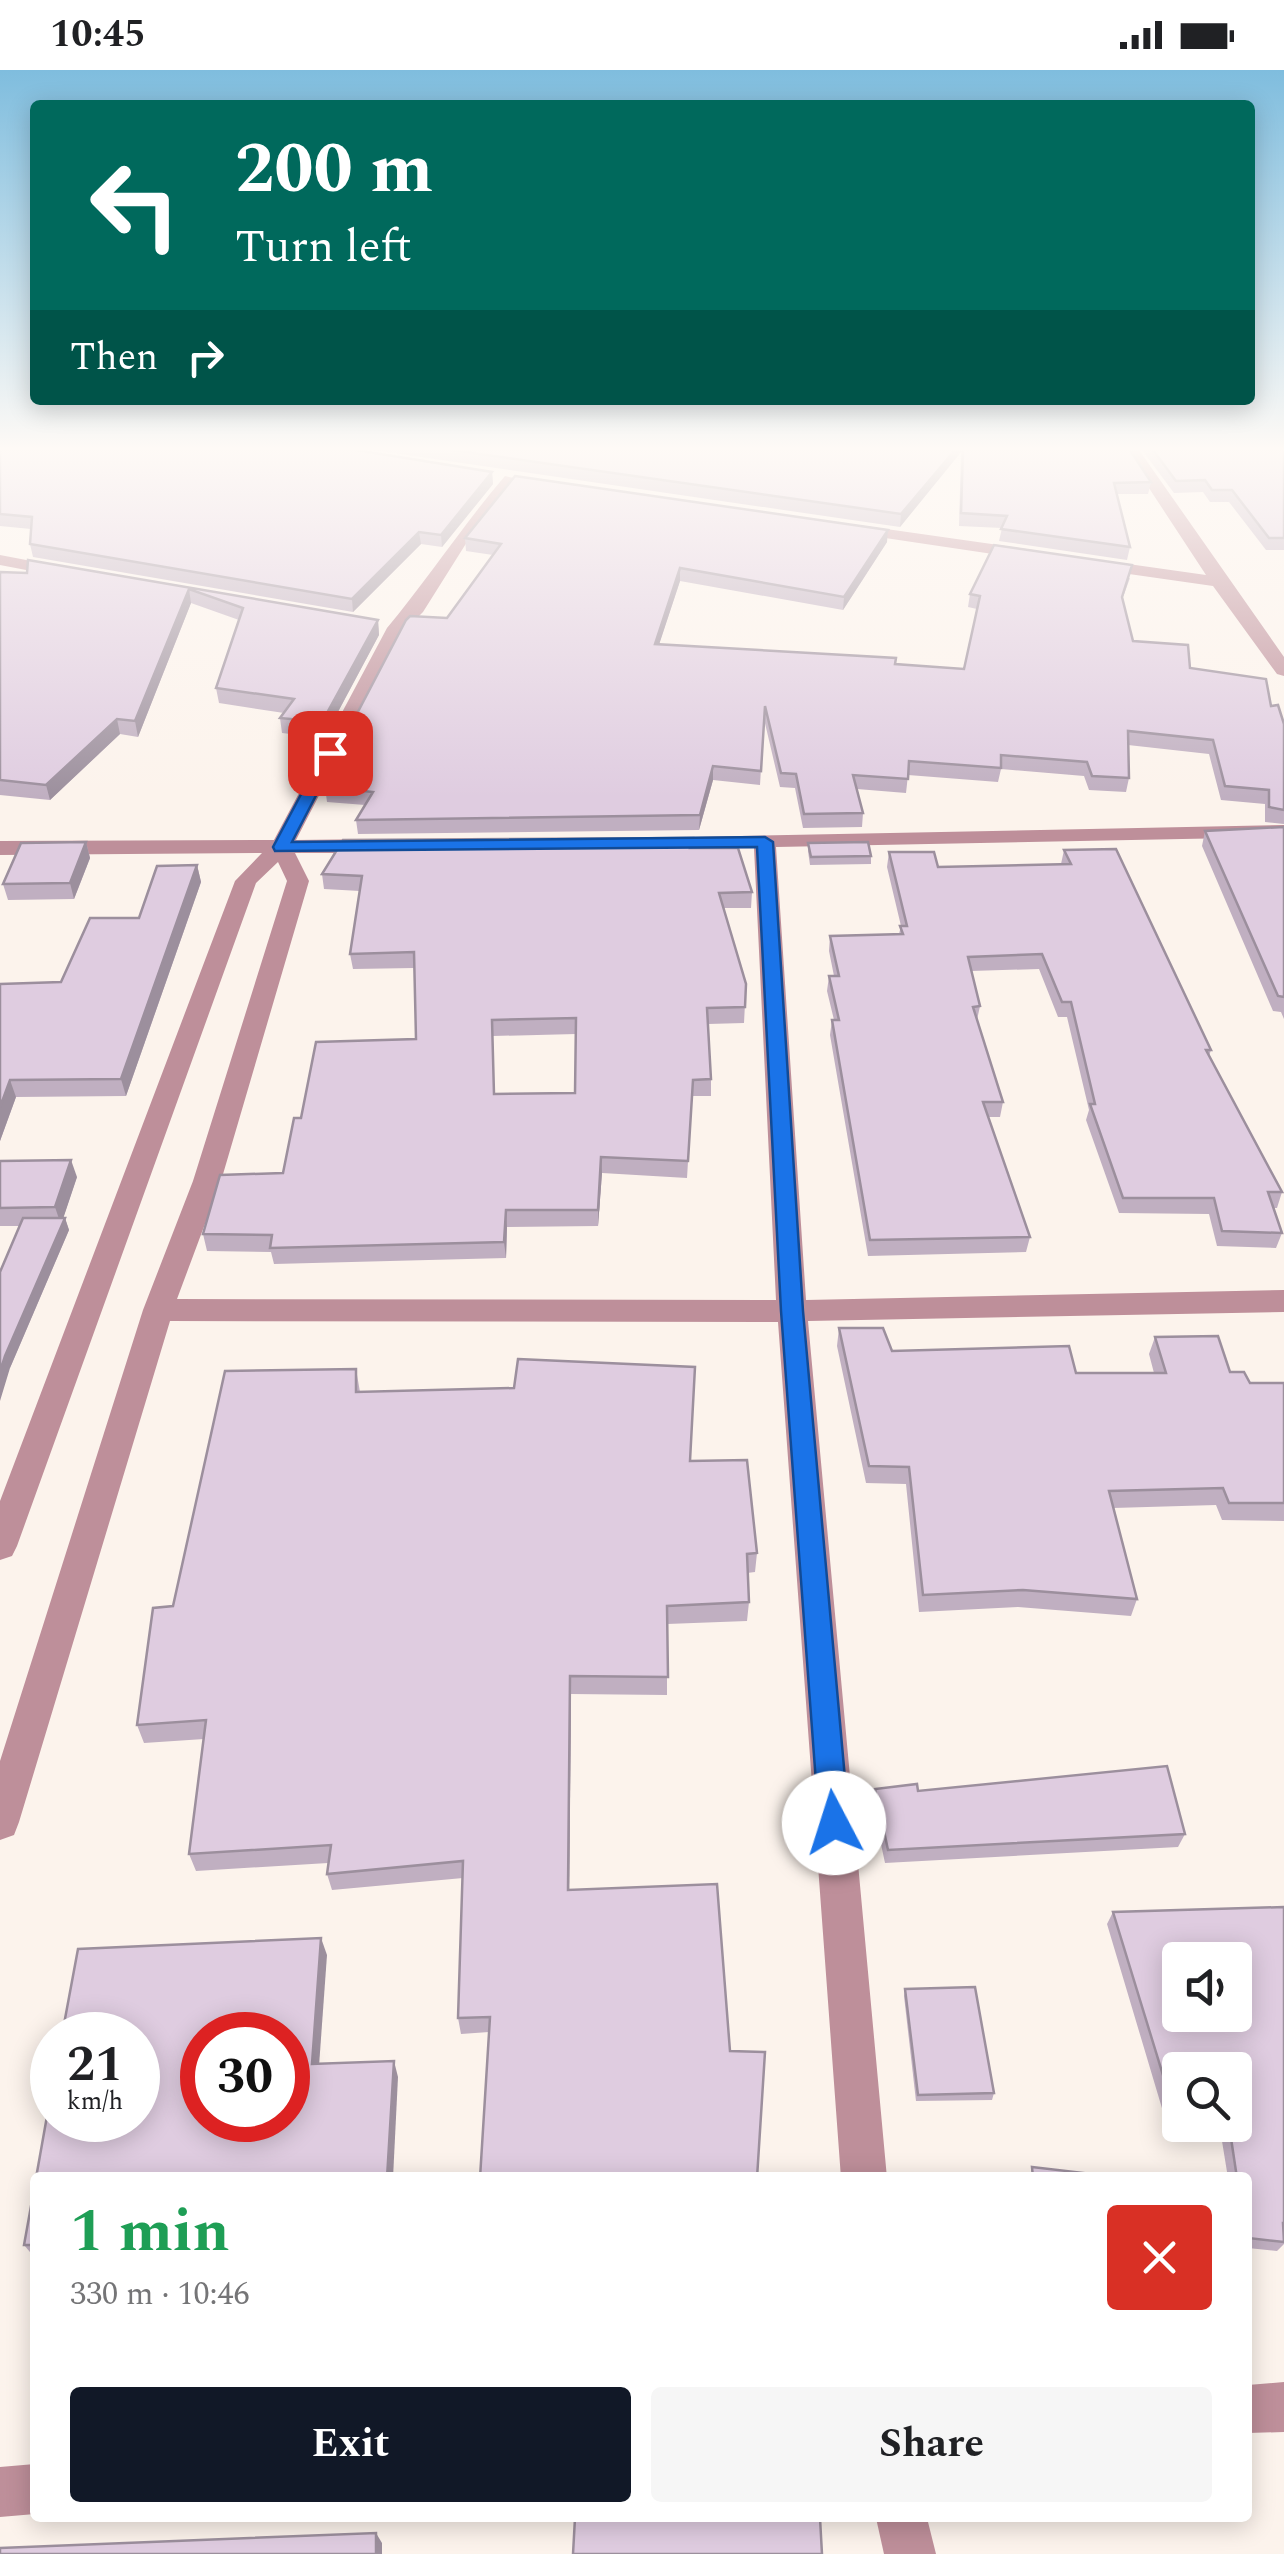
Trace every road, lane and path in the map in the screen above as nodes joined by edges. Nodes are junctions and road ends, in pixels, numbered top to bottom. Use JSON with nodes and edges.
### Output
{"nodes":[{"id":1,"x":33,"y":566,"type":"edge"},
{"id":2,"x":444,"y":566,"type":"edge"},
{"id":3,"x":1108,"y":566,"type":"edge"},
{"id":4,"x":1208,"y":566,"type":"edge"},
{"id":5,"x":88,"y":576,"type":"edge"},
{"id":6,"x":1219,"y":582,"type":"junction"},
{"id":7,"x":1284,"y":670,"type":"edge"},
{"id":8,"x":1284,"y":831,"type":"edge"},
{"id":9,"x":765,"y":842,"type":"junction"},
{"id":10,"x":630,"y":843,"type":"edge"},
{"id":11,"x":397,"y":846,"type":"edge"},
{"id":12,"x":281,"y":847,"type":"junction"},
{"id":13,"x":0,"y":848,"type":"edge"},
{"id":14,"x":1284,"y":1301,"type":"edge"},
{"id":15,"x":158,"y":1310,"type":"junction"},
{"id":16,"x":792,"y":1311,"type":"junction"},
{"id":17,"x":0,"y":1546,"type":"edge"},
{"id":18,"x":0,"y":1822,"type":"edge"},
{"id":19,"x":864,"y":2172,"type":"edge"},
{"id":20,"x":1284,"y":2407,"type":"edge"},
{"id":21,"x":1252,"y":2409,"type":"edge"},
{"id":22,"x":30,"y":2489,"type":"edge"},
{"id":23,"x":0,"y":2492,"type":"edge"},
{"id":24,"x":903,"y":2522,"type":"edge"},
{"id":25,"x":910,"y":2554,"type":"edge"}],
"edges":[{"from":1,"to":5,"type":"street"},
{"from":2,"to":12,"type":"street"},
{"from":3,"to":6,"type":"street"},
{"from":4,"to":6,"type":"street"},
{"from":6,"to":7,"type":"street"},
{"from":8,"to":9,"type":"street"},
{"from":9,"to":10,"type":"street"},
{"from":9,"to":16,"type":"street"},
{"from":11,"to":12,"type":"street"},
{"from":12,"to":13,"type":"street"},
{"from":12,"to":15,"type":"street"},
{"from":12,"to":17,"type":"street"},
{"from":14,"to":16,"type":"street"},
{"from":15,"to":16,"type":"street"},
{"from":15,"to":18,"type":"street"},
{"from":16,"to":19,"type":"street"},
{"from":20,"to":21,"type":"street"},
{"from":22,"to":23,"type":"street"},
{"from":24,"to":25,"type":"street"}]}
